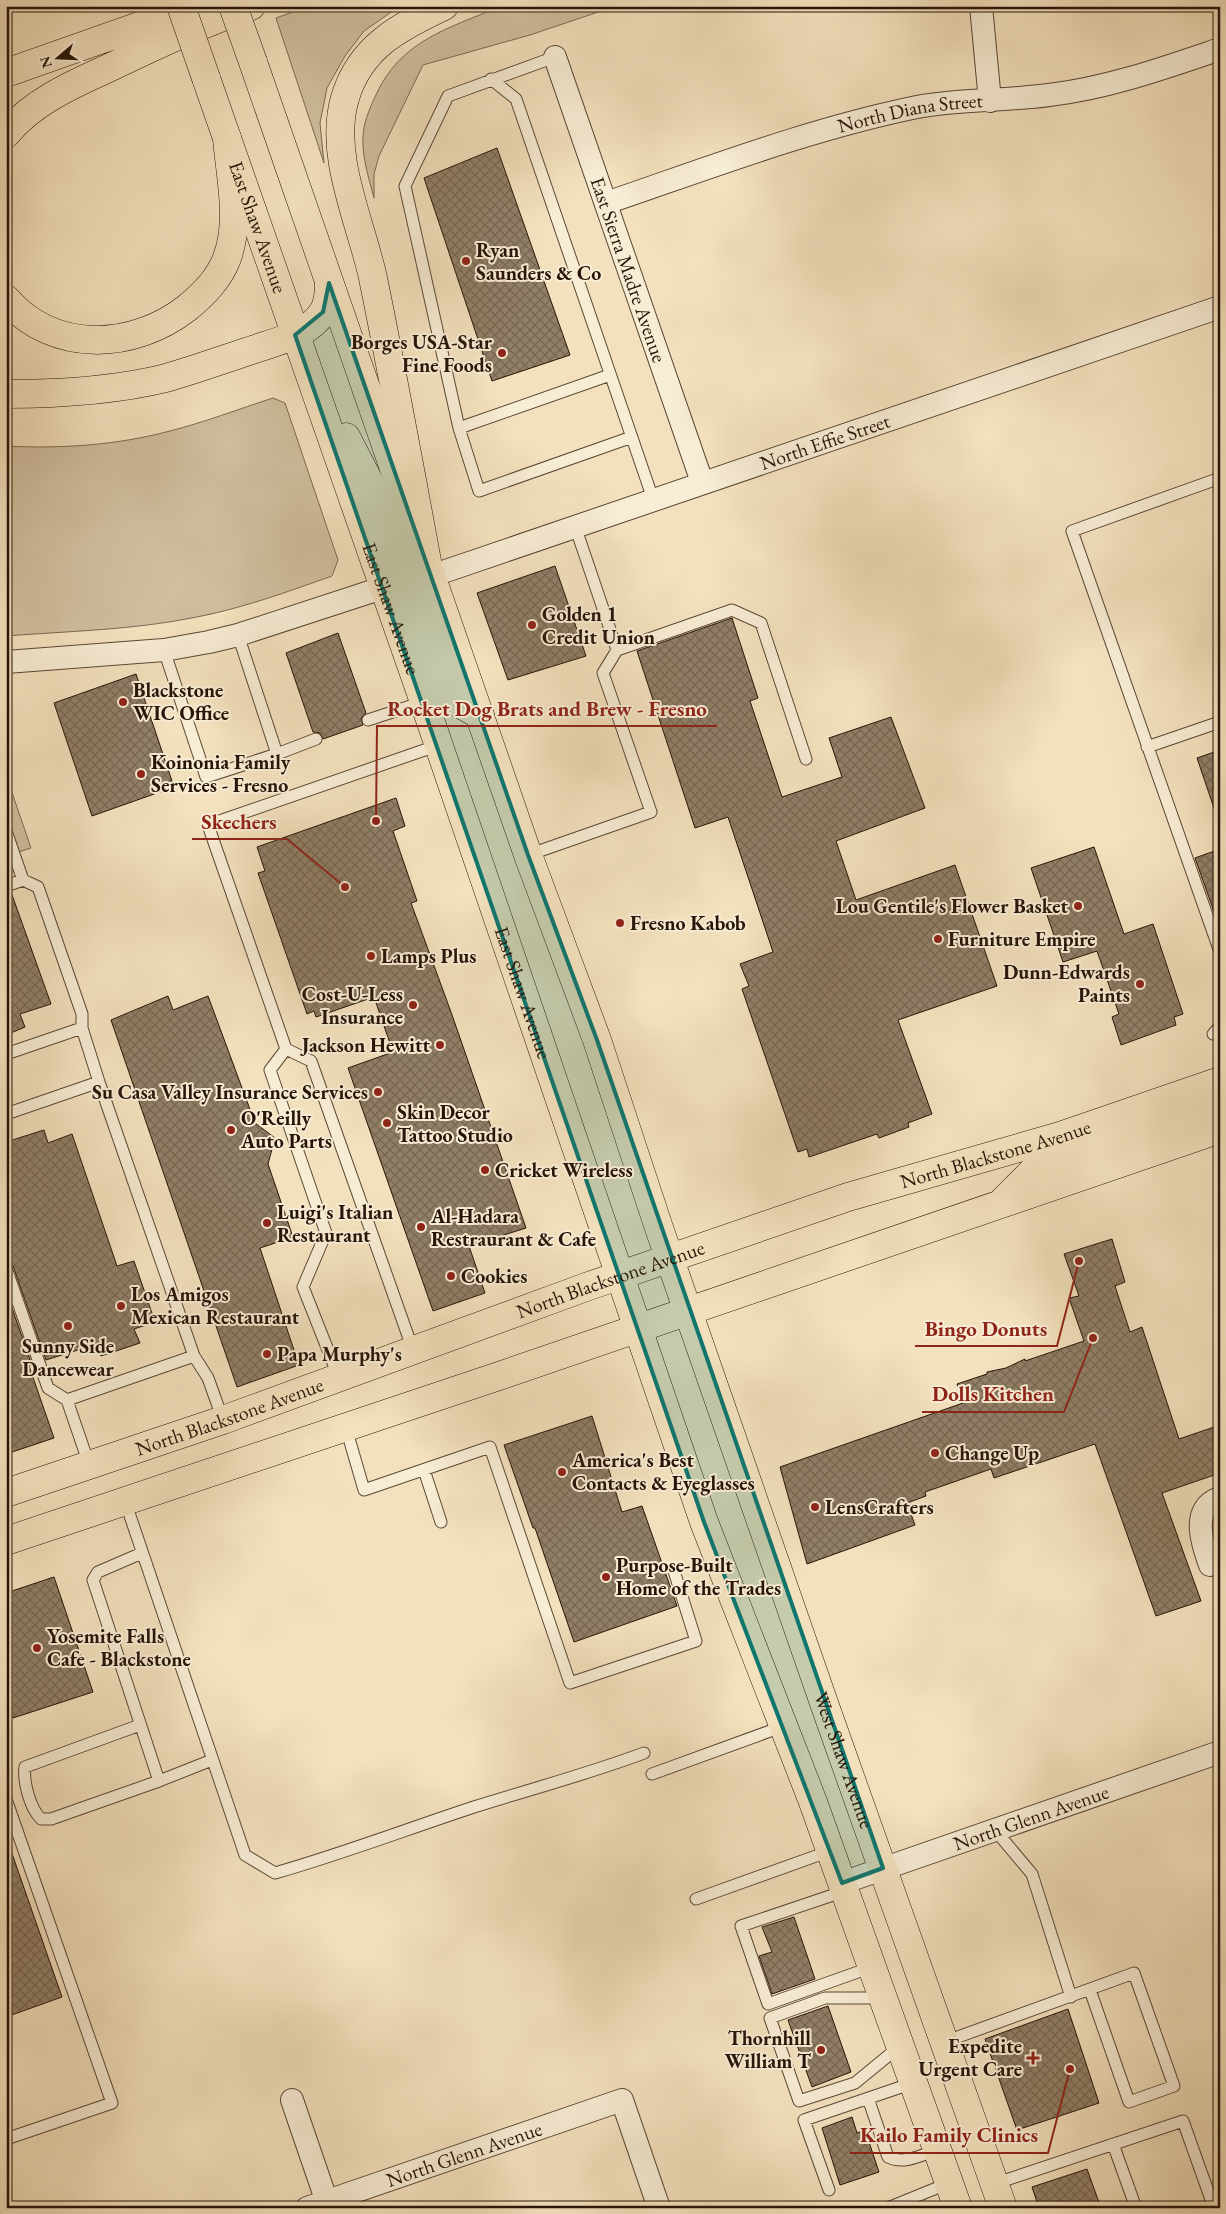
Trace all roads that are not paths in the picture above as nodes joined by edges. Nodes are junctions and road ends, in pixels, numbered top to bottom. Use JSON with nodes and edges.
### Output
{"nodes":[{"id":1,"x":181,"y":6,"type":"edge"},
{"id":2,"x":196,"y":6,"type":"edge"},
{"id":3,"x":233,"y":6,"type":"edge"},
{"id":4,"x":251,"y":6,"type":"edge"},
{"id":5,"x":444,"y":6,"type":"edge"},
{"id":6,"x":981,"y":6,"type":"edge"},
{"id":7,"x":1220,"y":49,"type":"edge"},
{"id":8,"x":555,"y":57,"type":"joint"},
{"id":9,"x":6,"y":73,"type":"edge"},
{"id":10,"x":491,"y":79,"type":"junction"},
{"id":11,"x":990,"y":100,"type":"junction"},
{"id":12,"x":6,"y":134,"type":"edge"},
{"id":13,"x":227,"y":138,"type":"junction"},
{"id":14,"x":606,"y":203,"type":"junction"},
{"id":15,"x":329,"y":283,"type":"junction"},
{"id":16,"x":6,"y":299,"type":"edge"},
{"id":17,"x":1220,"y":307,"type":"edge"},
{"id":18,"x":295,"y":335,"type":"junction"},
{"id":19,"x":610,"y":375,"type":"junction"},
{"id":20,"x":6,"y":394,"type":"edge"},
{"id":21,"x":458,"y":428,"type":"junction"},
{"id":22,"x":632,"y":437,"type":"junction"},
{"id":23,"x":1220,"y":478,"type":"edge"},
{"id":24,"x":702,"y":482,"type":"junction"},
{"id":25,"x":653,"y":499,"type":"junction"},
{"id":26,"x":575,"y":526,"type":"junction"},
{"id":27,"x":430,"y":574,"type":"junction"},
{"id":28,"x":385,"y":587,"type":"junction"},
{"id":29,"x":238,"y":635,"type":"junction"},
{"id":30,"x":164,"y":650,"type":"junction"},
{"id":31,"x":617,"y":650,"type":"junction"},
{"id":32,"x":6,"y":662,"type":"edge"},
{"id":33,"x":424,"y":702,"type":"junction"},
{"id":34,"x":480,"y":715,"type":"junction"},
{"id":35,"x":368,"y":720,"type":"dead end"},
{"id":36,"x":1220,"y":722,"type":"edge"},
{"id":37,"x":316,"y":739,"type":"dead end"},
{"id":38,"x":439,"y":745,"type":"junction"},
{"id":39,"x":1147,"y":747,"type":"junction"},
{"id":40,"x":277,"y":754,"type":"junction"},
{"id":41,"x":806,"y":759,"type":"dead end"},
{"id":42,"x":6,"y":831,"type":"edge"},
{"id":43,"x":528,"y":855,"type":"junction"},
{"id":44,"x":23,"y":880,"type":"junction"},
{"id":45,"x":6,"y":886,"type":"edge"},
{"id":46,"x":1220,"y":952,"type":"edge"},
{"id":47,"x":82,"y":1028,"type":"junction"},
{"id":48,"x":286,"y":1049,"type":"junction"},
{"id":49,"x":6,"y":1054,"type":"edge"},
{"id":50,"x":1220,"y":1081,"type":"edge"},
{"id":51,"x":99,"y":1082,"type":"junction"},
{"id":52,"x":1220,"y":1106,"type":"edge"},
{"id":53,"x":6,"y":1114,"type":"edge"},
{"id":54,"x":1220,"y":1129,"type":"edge"},
{"id":55,"x":1001,"y":1204,"type":"junction"},
{"id":56,"x":670,"y":1259,"type":"junction"},
{"id":57,"x":6,"y":1268,"type":"edge"},
{"id":58,"x":620,"y":1275,"type":"junction"},
{"id":59,"x":688,"y":1310,"type":"junction"},
{"id":60,"x":638,"y":1327,"type":"junction"},
{"id":61,"x":413,"y":1350,"type":"junction"},
{"id":62,"x":194,"y":1356,"type":"junction"},
{"id":63,"x":339,"y":1378,"type":"junction"},
{"id":64,"x":67,"y":1400,"type":"junction"},
{"id":65,"x":223,"y":1420,"type":"junction"},
{"id":66,"x":346,"y":1428,"type":"junction"},
{"id":67,"x":89,"y":1464,"type":"junction"},
{"id":68,"x":424,"y":1470,"type":"junction"},
{"id":69,"x":6,"y":1493,"type":"edge"},
{"id":70,"x":1220,"y":1498,"type":"edge"},
{"id":71,"x":125,"y":1501,"type":"junction"},
{"id":72,"x":441,"y":1522,"type":"dead end"},
{"id":73,"x":6,"y":1542,"type":"edge"},
{"id":74,"x":142,"y":1553,"type":"junction"},
{"id":75,"x":1210,"y":1565,"type":"dead end"},
{"id":76,"x":674,"y":1571,"type":"dead end"},
{"id":77,"x":140,"y":1725,"type":"junction"},
{"id":78,"x":784,"y":1726,"type":"junction"},
{"id":79,"x":1220,"y":1752,"type":"edge"},
{"id":80,"x":644,"y":1753,"type":"dead end"},
{"id":81,"x":212,"y":1760,"type":"junction"},
{"id":82,"x":652,"y":1774,"type":"dead end"},
{"id":83,"x":159,"y":1781,"type":"junction"},
{"id":84,"x":6,"y":1799,"type":"edge"},
{"id":85,"x":995,"y":1830,"type":"junction"},
{"id":86,"x":830,"y":1850,"type":"junction"},
{"id":87,"x":883,"y":1868,"type":"junction"},
{"id":88,"x":843,"y":1887,"type":"junction"},
{"id":89,"x":696,"y":1899,"type":"dead end"},
{"id":90,"x":872,"y":1967,"type":"junction"},
{"id":91,"x":1090,"y":1990,"type":"junction"},
{"id":92,"x":1071,"y":1997,"type":"junction"},
{"id":93,"x":883,"y":1998,"type":"junction"},
{"id":94,"x":944,"y":2042,"type":"junction"},
{"id":95,"x":900,"y":2046,"type":"junction"},
{"id":96,"x":914,"y":2083,"type":"junction"},
{"id":97,"x":868,"y":2098,"type":"junction"},
{"id":98,"x":292,"y":2100,"type":"dead end"},
{"id":99,"x":6,"y":2139,"type":"edge"},
{"id":100,"x":1114,"y":2144,"type":"junction"},
{"id":101,"x":938,"y":2150,"type":"junction"},
{"id":102,"x":829,"y":2190,"type":"dead end"},
{"id":103,"x":954,"y":2196,"type":"edge"},
{"id":104,"x":999,"y":2196,"type":"edge"},
{"id":105,"x":321,"y":2205,"type":"edge"},
{"id":106,"x":659,"y":2208,"type":"edge"},
{"id":107,"x":890,"y":2208,"type":"edge"},
{"id":108,"x":1136,"y":2208,"type":"edge"},
{"id":109,"x":1214,"y":2208,"type":"edge"}],
"edges":[{"from":1,"to":13,"type":"main road","name":"East Shaw Avenue","bridge":true},
{"from":2,"to":9,"type":"main road"},
{"from":3,"to":15,"type":"main road","bridge":true},
{"from":4,"to":12,"type":"main road"},
{"from":5,"to":27,"type":"main road"},
{"from":6,"to":11,"type":"street"},
{"from":7,"to":11,"type":"street","name":"North Diana Street"},
{"from":8,"to":10,"type":"lane"},
{"from":8,"to":14,"type":"street","name":"East Sierra Madre Avenue"},
{"from":10,"to":19,"type":"lane"},
{"from":10,"to":21,"type":"lane"},
{"from":11,"to":14,"type":"street","name":"North Diana Street"},
{"from":13,"to":16,"type":"main road"},
{"from":13,"to":18,"type":"main road","name":"East Shaw Avenue"},
{"from":14,"to":24,"type":"street","name":"East Sierra Madre Avenue"},
{"from":15,"to":18,"type":"main road"},
{"from":15,"to":27,"type":"main road"},
{"from":17,"to":24,"type":"street","name":"North Effie Street"},
{"from":18,"to":20,"type":"main road"},
{"from":18,"to":27,"type":"main road"},
{"from":18,"to":28,"type":"main road","name":"East Shaw Avenue"},
{"from":19,"to":21,"type":"lane"},
{"from":19,"to":22,"type":"lane"},
{"from":21,"to":22,"type":"lane"},
{"from":22,"to":25,"type":"lane"},
{"from":23,"to":39,"type":"lane"},
{"from":24,"to":25,"type":"street","name":"North Effie Street"},
{"from":25,"to":26,"type":"street","name":"North Effie Street"},
{"from":26,"to":27,"type":"street","name":"North Effie Street"},
{"from":26,"to":31,"type":"lane"},
{"from":27,"to":34,"type":"main road"},
{"from":28,"to":29,"type":"street"},
{"from":28,"to":33,"type":"main road","name":"East Shaw Avenue"},
{"from":28,"to":34,"type":"main road"},
{"from":29,"to":30,"type":"street"},
{"from":29,"to":40,"type":"lane"},
{"from":30,"to":32,"type":"street"},
{"from":30,"to":40,"type":"lane"},
{"from":31,"to":41,"type":"lane"},
{"from":31,"to":43,"type":"lane"},
{"from":33,"to":35,"type":"lane"},
{"from":33,"to":38,"type":"main road","name":"East Shaw Avenue"},
{"from":34,"to":43,"type":"main road"},
{"from":36,"to":39,"type":"lane"},
{"from":37,"to":40,"type":"lane"},
{"from":38,"to":48,"type":"lane"},
{"from":38,"to":58,"type":"main road","name":"East Shaw Avenue"},
{"from":39,"to":46,"type":"lane"},
{"from":42,"to":44,"type":"lane"},
{"from":43,"to":56,"type":"main road"},
{"from":44,"to":45,"type":"lane"},
{"from":44,"to":47,"type":"lane"},
{"from":47,"to":49,"type":"lane"},
{"from":47,"to":51,"type":"lane"},
{"from":48,"to":61,"type":"lane"},
{"from":48,"to":63,"type":"lane"},
{"from":50,"to":56,"type":"main road","name":"North Blackstone Avenue"},
{"from":51,"to":53,"type":"lane"},
{"from":51,"to":62,"type":"lane"},
{"from":52,"to":55,"type":"main road"},
{"from":54,"to":55,"type":"main road"},
{"from":55,"to":59,"type":"main road"},
{"from":56,"to":58,"type":"main road","name":"North Blackstone Avenue"},
{"from":56,"to":59,"type":"main road"},
{"from":57,"to":64,"type":"lane"},
{"from":58,"to":60,"type":"main road","name":"East Shaw Avenue"},
{"from":58,"to":61,"type":"main road","name":"North Blackstone Avenue"},
{"from":59,"to":60,"type":"main road"},
{"from":59,"to":87,"type":"main road","name":"West Shaw Avenue"},
{"from":60,"to":66,"type":"main road"},
{"from":60,"to":78,"type":"main road"},
{"from":61,"to":63,"type":"main road","name":"North Blackstone Avenue"},
{"from":62,"to":64,"type":"lane"},
{"from":62,"to":65,"type":"lane"},
{"from":63,"to":65,"type":"main road","name":"North Blackstone Avenue"},
{"from":64,"to":67,"type":"lane"},
{"from":65,"to":67,"type":"main road","name":"North Blackstone Avenue"},
{"from":66,"to":68,"type":"lane"},
{"from":66,"to":71,"type":"main road"},
{"from":67,"to":69,"type":"main road","name":"North Blackstone Avenue"},
{"from":68,"to":72,"type":"lane"},
{"from":68,"to":76,"type":"lane"},
{"from":70,"to":75,"type":"street"},
{"from":71,"to":73,"type":"main road"},
{"from":71,"to":74,"type":"lane"},
{"from":74,"to":77,"type":"lane"},
{"from":74,"to":81,"type":"lane"},
{"from":77,"to":83,"type":"lane"},
{"from":77,"to":83,"type":"lane"},
{"from":78,"to":82,"type":"lane"},
{"from":78,"to":86,"type":"main road"},
{"from":79,"to":85,"type":"street","name":"North Glenn Avenue"},
{"from":80,"to":81,"type":"lane"},
{"from":81,"to":83,"type":"lane"},
{"from":84,"to":99,"type":"lane"},
{"from":85,"to":87,"type":"street","name":"North Glenn Avenue"},
{"from":85,"to":92,"type":"lane"},
{"from":86,"to":88,"type":"main road"},
{"from":86,"to":89,"type":"lane"},
{"from":87,"to":88,"type":"street","name":"North Glenn Avenue"},
{"from":87,"to":94,"type":"main road","name":"West Shaw Avenue"},
{"from":88,"to":90,"type":"main road"},
{"from":88,"to":90,"type":"lane"},
{"from":90,"to":93,"type":"main road"},
{"from":91,"to":91,"type":"lane"},
{"from":91,"to":92,"type":"lane"},
{"from":92,"to":94,"type":"lane"},
{"from":93,"to":95,"type":"main road"},
{"from":93,"to":95,"type":"lane"},
{"from":94,"to":104,"type":"main road","name":"West Shaw Avenue"},
{"from":95,"to":96,"type":"main road"},
{"from":96,"to":97,"type":"lane"},
{"from":96,"to":101,"type":"main road"},
{"from":97,"to":101,"type":"lane"},
{"from":97,"to":102,"type":"lane"},
{"from":98,"to":105,"type":"street"},
{"from":100,"to":104,"type":"lane"},
{"from":100,"to":108,"type":"lane"},
{"from":100,"to":109,"type":"lane"},
{"from":101,"to":103,"type":"main road"},
{"from":103,"to":107,"type":"lane"},
{"from":105,"to":106,"type":"street","name":"North Glenn Avenue"}]}
